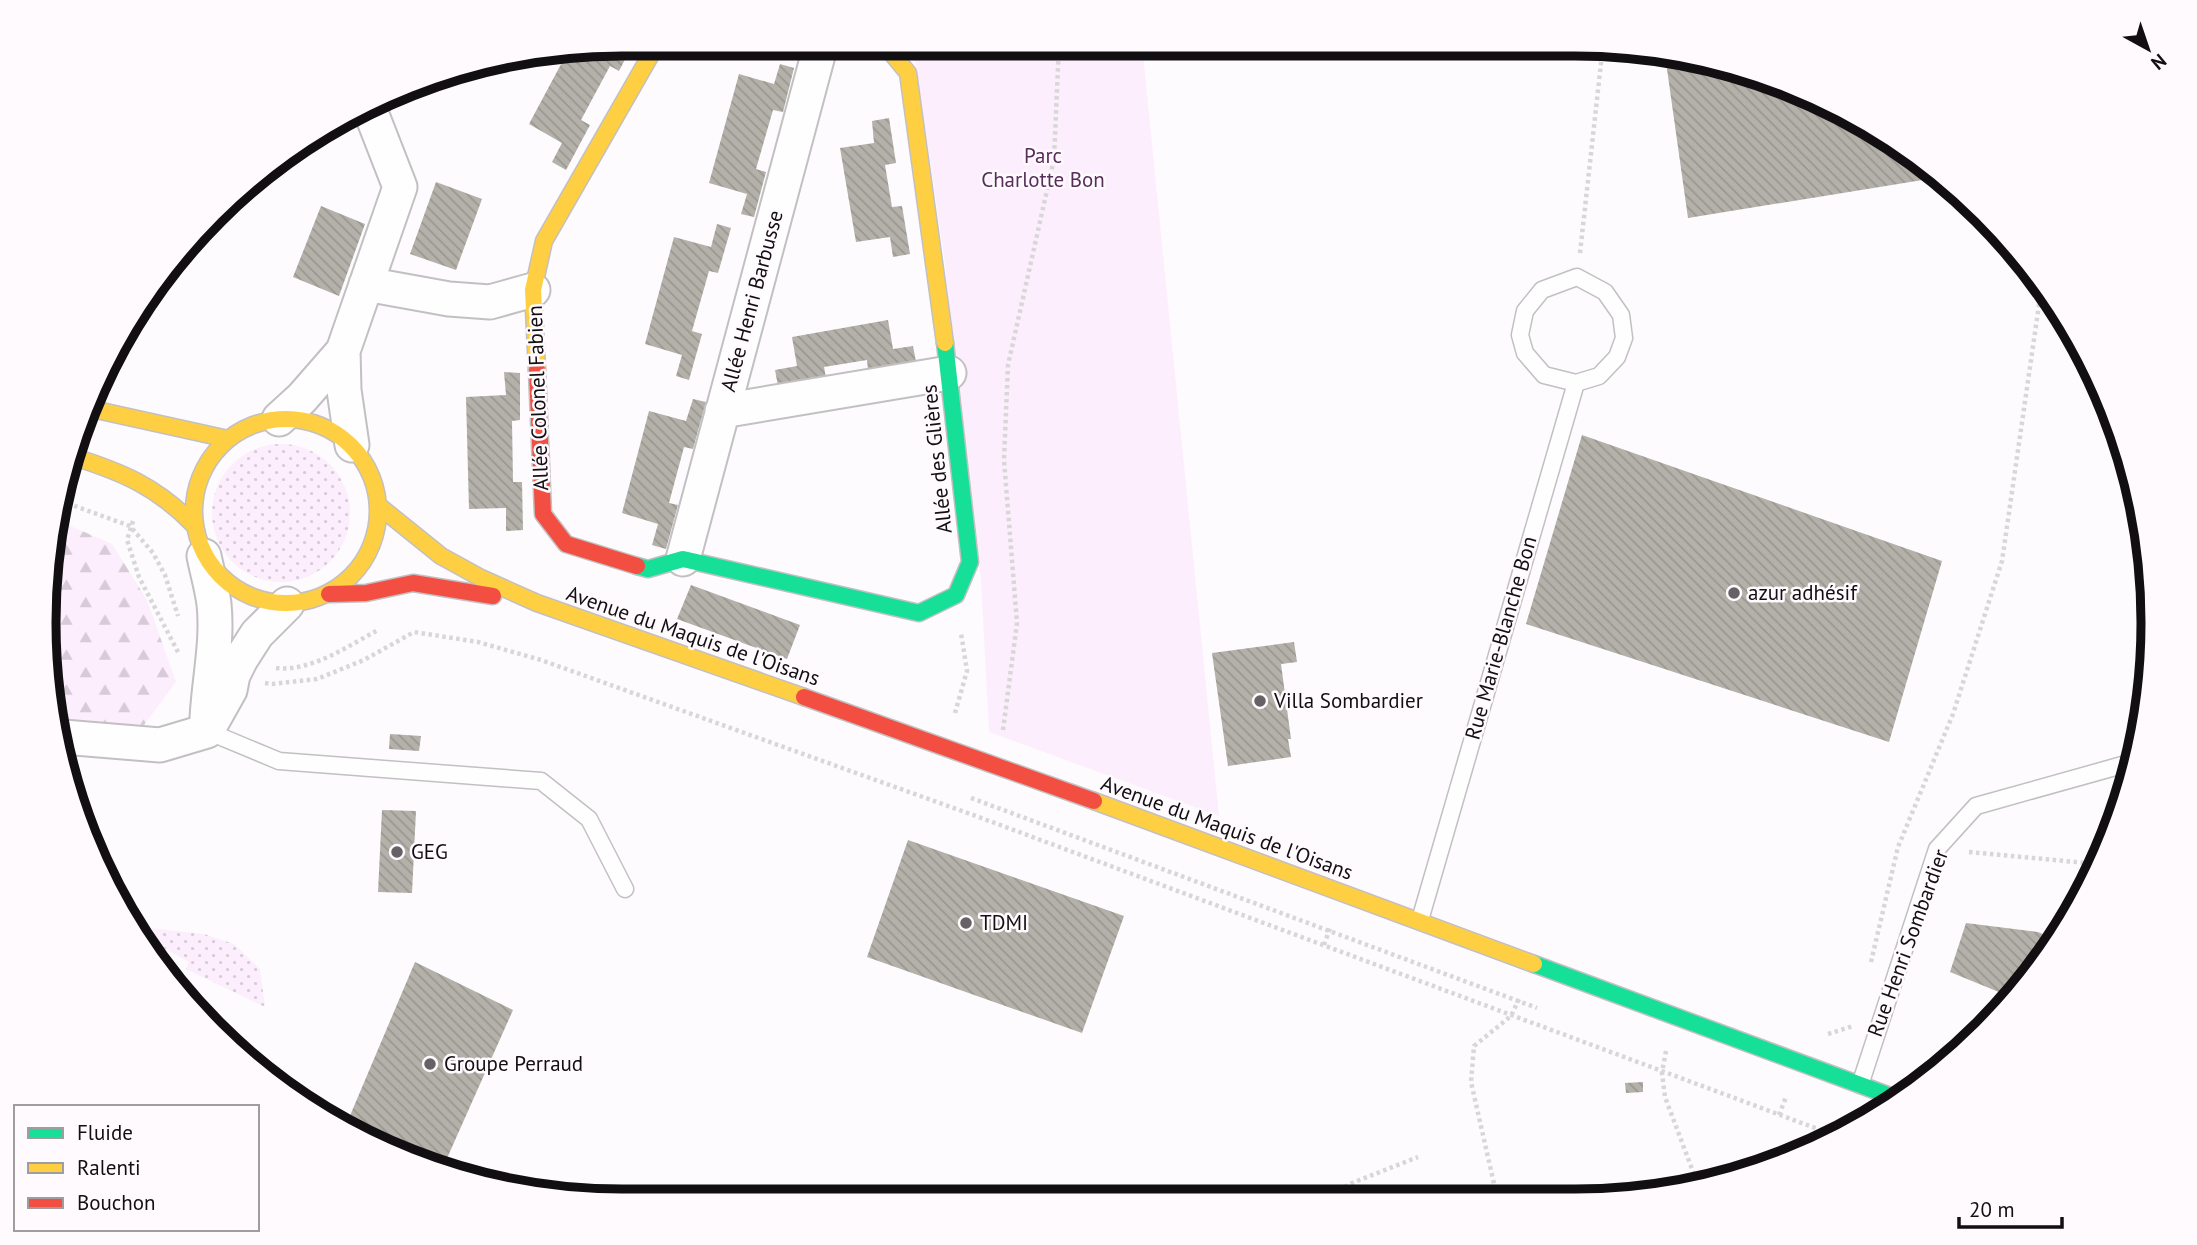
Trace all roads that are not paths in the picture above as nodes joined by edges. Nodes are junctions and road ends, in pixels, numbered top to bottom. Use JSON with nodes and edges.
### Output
{"nodes":[{"id":1,"x":650,"y":56,"type":"edge"},
{"id":2,"x":818,"y":56,"type":"edge"},
{"id":3,"x":894,"y":56,"type":"edge"},
{"id":4,"x":372,"y":114,"type":"edge"},
{"id":5,"x":366,"y":284,"type":"junction"},
{"id":6,"x":533,"y":290,"type":"junction"},
{"id":7,"x":343,"y":351,"type":"junction"},
{"id":8,"x":949,"y":373,"type":"junction"},
{"id":9,"x":1576,"y":383,"type":"junction"},
{"id":10,"x":97,"y":410,"type":"edge"},
{"id":11,"x":722,"y":411,"type":"junction"},
{"id":12,"x":279,"y":419,"type":"junction"},
{"id":13,"x":228,"y":439,"type":"junction"},
{"id":14,"x":352,"y":445,"type":"junction"},
{"id":15,"x":80,"y":459,"type":"edge"},
{"id":16,"x":379,"y":506,"type":"junction"},
{"id":17,"x":194,"y":525,"type":"junction"},
{"id":18,"x":204,"y":556,"type":"junction"},
{"id":19,"x":683,"y":559,"type":"junction"},
{"id":20,"x":329,"y":594,"type":"junction"},
{"id":21,"x":537,"y":603,"type":"junction"},
{"id":22,"x":287,"y":604,"type":"junction"},
{"id":23,"x":222,"y":673,"type":"junction"},
{"id":24,"x":207,"y":731,"type":"junction"},
{"id":25,"x":68,"y":737,"type":"edge"},
{"id":26,"x":2123,"y":765,"type":"edge"},
{"id":27,"x":625,"y":889,"type":"dead end"},
{"id":28,"x":1420,"y":920,"type":"junction"},
{"id":29,"x":1860,"y":1085,"type":"junction"},
{"id":30,"x":1887,"y":1095,"type":"edge"}],
"edges":[{"from":1,"to":6,"type":"street","name":"Allée Colonel Fabien"},
{"from":2,"to":11,"type":"street","name":"Allée Henri Barbusse"},
{"from":3,"to":8,"type":"street","name":"Allée des Glières"},
{"from":4,"to":5,"type":"street"},
{"from":5,"to":6,"type":"street","name":"Allée Colonel Fabien"},
{"from":5,"to":7,"type":"street"},
{"from":6,"to":19,"type":"street","name":"Allée Colonel Fabien"},
{"from":7,"to":12,"type":"street"},
{"from":7,"to":14,"type":"street"},
{"from":8,"to":11,"type":"street"},
{"from":8,"to":19,"type":"street","name":"Allée des Glières"},
{"from":9,"to":9,"type":"lane"},
{"from":9,"to":28,"type":"lane","name":"Rue Marie-Blanche Bon"},
{"from":10,"to":13,"type":"street"},
{"from":11,"to":19,"type":"street","name":"Allée Henri Barbusse"},
{"from":12,"to":13,"type":"street"},
{"from":12,"to":14,"type":"street"},
{"from":13,"to":17,"type":"street"},
{"from":14,"to":16,"type":"street"},
{"from":15,"to":17,"type":"street"},
{"from":16,"to":20,"type":"street"},
{"from":16,"to":21,"type":"street","name":"Avenue du Maquis de l'Oisans"},
{"from":17,"to":18,"type":"street"},
{"from":18,"to":22,"type":"street"},
{"from":18,"to":23,"type":"street"},
{"from":20,"to":21,"type":"street","name":"Avenue du Maquis de l'Oisans"},
{"from":20,"to":22,"type":"street"},
{"from":21,"to":28,"type":"street","name":"Avenue du Maquis de l'Oisans"},
{"from":22,"to":23,"type":"street"},
{"from":23,"to":24,"type":"street"},
{"from":24,"to":25,"type":"street"},
{"from":24,"to":27,"type":"lane"},
{"from":26,"to":29,"type":"lane","name":"Rue Henri Sombardier"},
{"from":28,"to":29,"type":"street","name":"Avenue du Maquis de l'Oisans"},
{"from":29,"to":30,"type":"street","name":"Avenue du Maquis de l'Oisans"}]}
